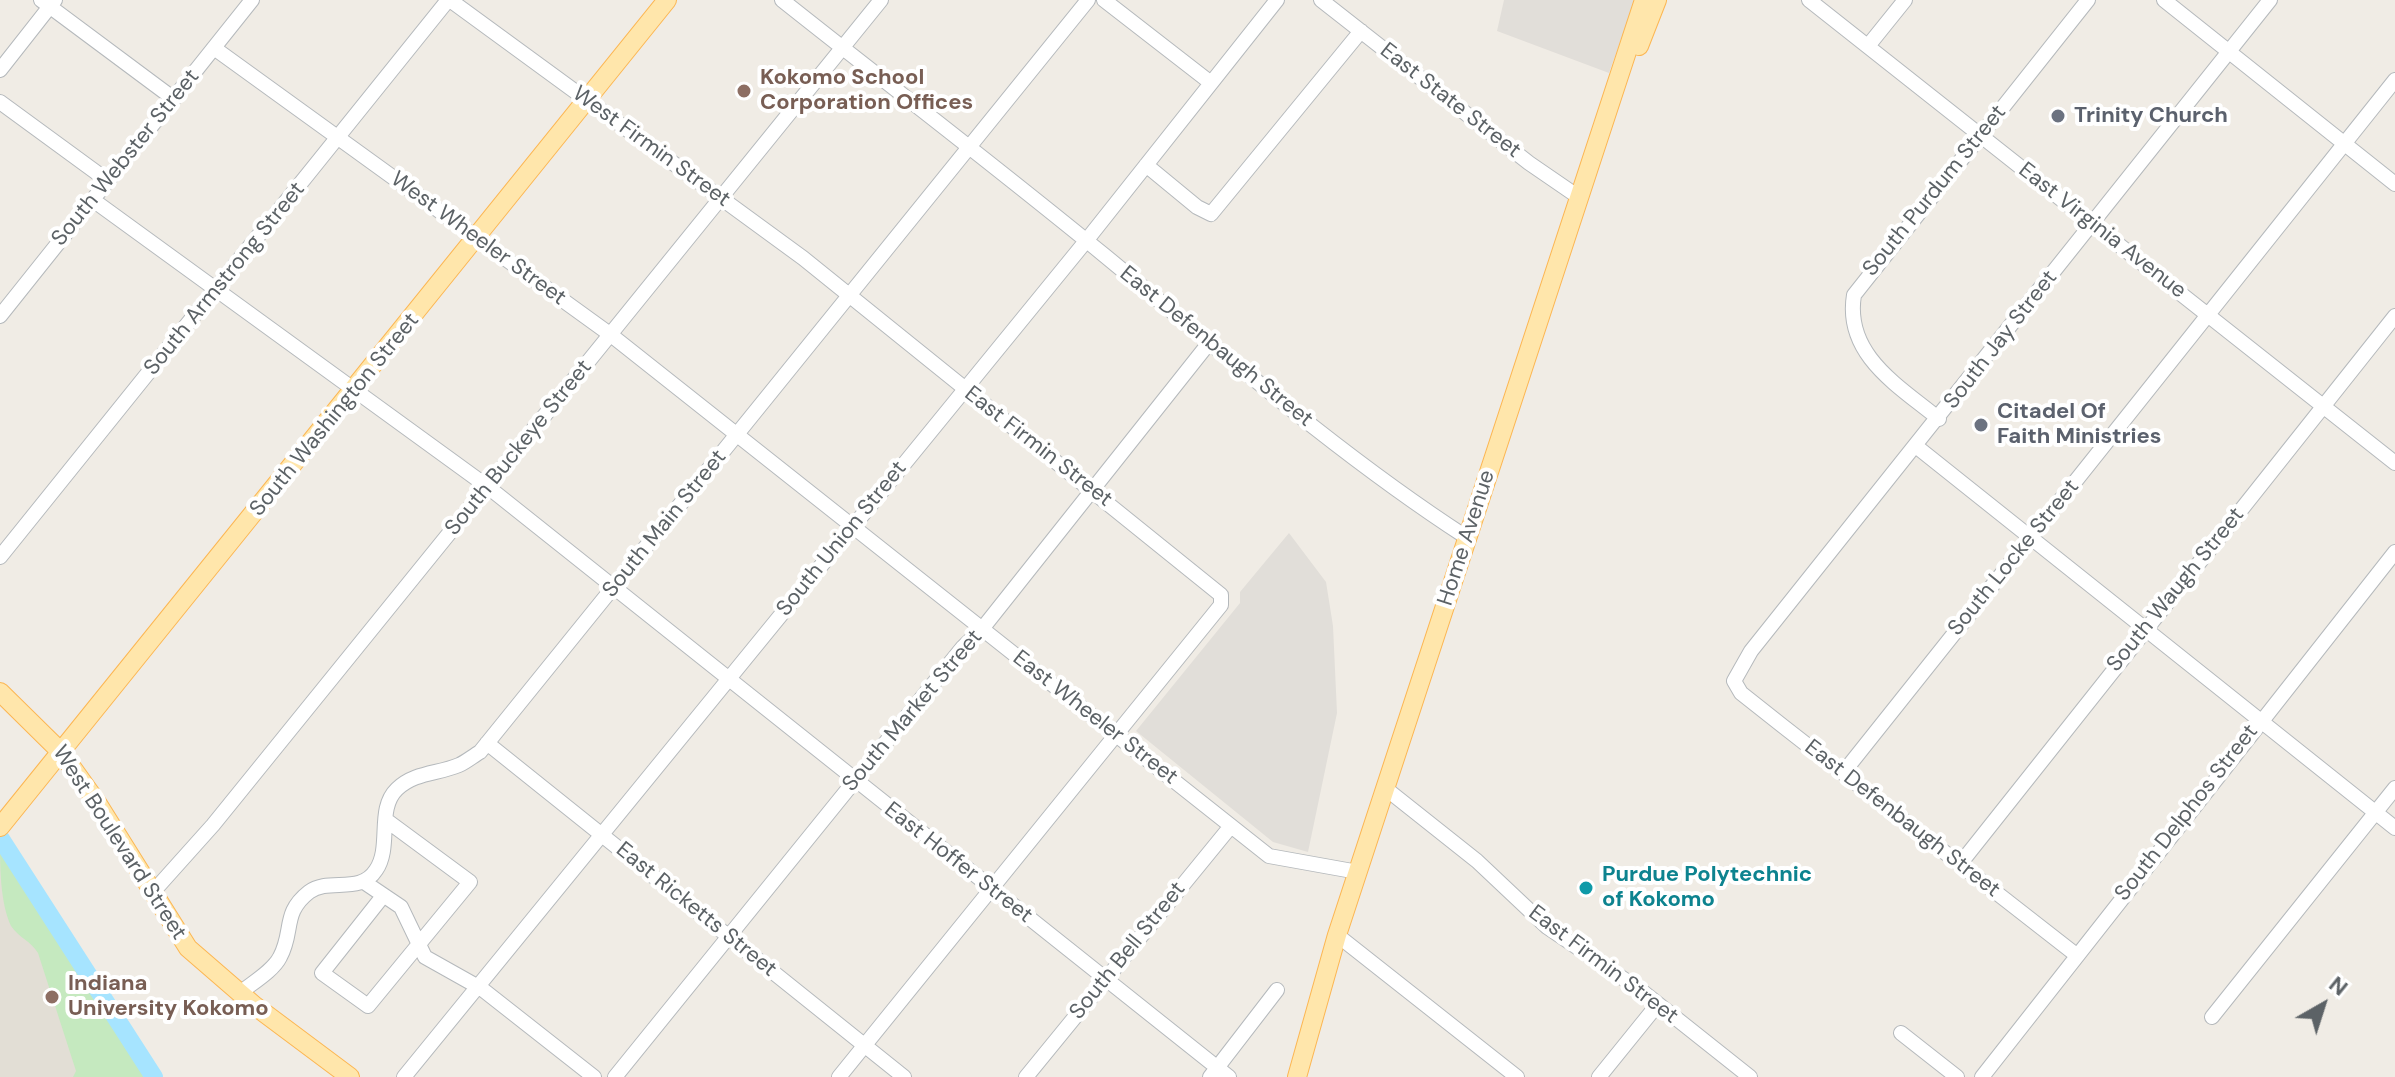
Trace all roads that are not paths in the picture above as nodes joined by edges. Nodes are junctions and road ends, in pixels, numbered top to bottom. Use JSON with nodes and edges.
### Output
{"nodes":[{"id":1,"x":252,"y":0,"type":"edge"},
{"id":2,"x":449,"y":0,"type":"edge"},
{"id":3,"x":667,"y":0,"type":"edge"},
{"id":4,"x":782,"y":0,"type":"edge"},
{"id":5,"x":881,"y":0,"type":"edge"},
{"id":6,"x":1088,"y":0,"type":"edge"},
{"id":7,"x":1104,"y":0,"type":"edge"},
{"id":8,"x":1277,"y":0,"type":"edge"},
{"id":9,"x":1321,"y":0,"type":"edge"},
{"id":10,"x":1657,"y":0,"type":"edge"},
{"id":11,"x":1809,"y":0,"type":"edge"},
{"id":12,"x":1905,"y":0,"type":"edge"},
{"id":13,"x":2088,"y":0,"type":"edge"},
{"id":14,"x":2164,"y":0,"type":"edge"},
{"id":15,"x":2270,"y":0,"type":"edge"},
{"id":16,"x":49,"y":2,"type":"edge"},
{"id":17,"x":1641,"y":5,"type":"edge"},
{"id":18,"x":1361,"y":31,"type":"junction"},
{"id":19,"x":1868,"y":46,"type":"junction"},
{"id":20,"x":214,"y":48,"type":"junction"},
{"id":21,"x":842,"y":48,"type":"junction"},
{"id":22,"x":2229,"y":52,"type":"junction"},
{"id":23,"x":0,"y":70,"type":"edge"},
{"id":24,"x":2395,"y":80,"type":"edge"},
{"id":25,"x":1211,"y":83,"type":"junction"},
{"id":26,"x":174,"y":99,"type":"junction"},
{"id":27,"x":587,"y":100,"type":"junction"},
{"id":28,"x":0,"y":102,"type":"edge"},
{"id":29,"x":1605,"y":125,"type":"junction"},
{"id":30,"x":1979,"y":136,"type":"junction"},
{"id":31,"x":338,"y":137,"type":"junction"},
{"id":32,"x":2345,"y":144,"type":"junction"},
{"id":33,"x":970,"y":150,"type":"junction"},
{"id":34,"x":1146,"y":165,"type":"junction"},
{"id":35,"x":108,"y":181,"type":"junction"},
{"id":36,"x":2395,"y":184,"type":"edge"},
{"id":37,"x":722,"y":197,"type":"junction"},
{"id":38,"x":1580,"y":198,"type":"junction"},
{"id":39,"x":93,"y":200,"type":"junction"},
{"id":40,"x":2093,"y":225,"type":"junction"},
{"id":41,"x":477,"y":238,"type":"junction"},
{"id":42,"x":1086,"y":241,"type":"junction"},
{"id":43,"x":216,"y":291,"type":"junction"},
{"id":44,"x":850,"y":296,"type":"junction"},
{"id":45,"x":2209,"y":314,"type":"junction"},
{"id":46,"x":0,"y":316,"type":"edge"},
{"id":47,"x":2395,"y":316,"type":"edge"},
{"id":48,"x":611,"y":335,"type":"junction"},
{"id":49,"x":1209,"y":343,"type":"junction"},
{"id":50,"x":965,"y":388,"type":"junction"},
{"id":51,"x":355,"y":391,"type":"junction"},
{"id":52,"x":2323,"y":406,"type":"junction"},
{"id":53,"x":1939,"y":419,"type":"junction"},
{"id":54,"x":738,"y":433,"type":"junction"},
{"id":55,"x":1917,"y":447,"type":"junction"},
{"id":56,"x":2395,"y":463,"type":"edge"},
{"id":57,"x":488,"y":487,"type":"junction"},
{"id":58,"x":1093,"y":491,"type":"junction"},
{"id":59,"x":852,"y":525,"type":"junction"},
{"id":60,"x":1466,"y":537,"type":"junction"},
{"id":61,"x":2029,"y":538,"type":"junction"},
{"id":62,"x":2395,"y":552,"type":"edge"},
{"id":63,"x":0,"y":557,"type":"edge"},
{"id":64,"x":612,"y":588,"type":"junction"},
{"id":65,"x":982,"y":629,"type":"junction"},
{"id":66,"x":2145,"y":630,"type":"junction"},
{"id":67,"x":728,"y":680,"type":"junction"},
{"id":68,"x":1734,"y":681,"type":"joint"},
{"id":69,"x":0,"y":692,"type":"edge"},
{"id":70,"x":2261,"y":720,"type":"junction"},
{"id":71,"x":1116,"y":735,"type":"junction"},
{"id":72,"x":487,"y":743,"type":"junction"},
{"id":73,"x":61,"y":752,"type":"junction"},
{"id":74,"x":1843,"y":773,"type":"junction"},
{"id":75,"x":855,"y":781,"type":"junction"},
{"id":76,"x":1385,"y":788,"type":"junction"},
{"id":77,"x":2395,"y":788,"type":"edge"},
{"id":78,"x":2376,"y":812,"type":"junction"},
{"id":79,"x":386,"y":820,"type":"junction"},
{"id":80,"x":1231,"y":826,"type":"junction"},
{"id":81,"x":0,"y":827,"type":"edge"},
{"id":82,"x":2395,"y":828,"type":"edge"},
{"id":83,"x":601,"y":834,"type":"junction"},
{"id":84,"x":1960,"y":864,"type":"junction"},
{"id":85,"x":1358,"y":872,"type":"junction"},
{"id":86,"x":364,"y":882,"type":"junction"},
{"id":87,"x":992,"y":890,"type":"junction"},
{"id":88,"x":153,"y":892,"type":"junction"},
{"id":89,"x":383,"y":896,"type":"junction"},
{"id":90,"x":1337,"y":935,"type":"junction"},
{"id":91,"x":728,"y":937,"type":"junction"},
{"id":92,"x":418,"y":944,"type":"junction"},
{"id":93,"x":2075,"y":954,"type":"junction"},
{"id":94,"x":1105,"y":979,"type":"junction"},
{"id":95,"x":476,"y":988,"type":"junction"},
{"id":96,"x":1277,"y":990,"type":"dead end"},
{"id":97,"x":240,"y":993,"type":"junction"},
{"id":98,"x":1658,"y":1004,"type":"junction"},
{"id":99,"x":2212,"y":1017,"type":"dead end"},
{"id":100,"x":1901,"y":1033,"type":"dead end"},
{"id":101,"x":866,"y":1045,"type":"junction"},
{"id":102,"x":1219,"y":1074,"type":"edge"},
{"id":103,"x":350,"y":1077,"type":"edge"},
{"id":104,"x":404,"y":1077,"type":"edge"},
{"id":105,"x":594,"y":1077,"type":"edge"},
{"id":106,"x":615,"y":1077,"type":"edge"},
{"id":107,"x":839,"y":1077,"type":"edge"},
{"id":108,"x":904,"y":1077,"type":"edge"},
{"id":109,"x":1026,"y":1077,"type":"edge"},
{"id":110,"x":1297,"y":1077,"type":"edge"},
{"id":111,"x":1517,"y":1077,"type":"edge"},
{"id":112,"x":1599,"y":1077,"type":"edge"},
{"id":113,"x":1750,"y":1077,"type":"edge"},
{"id":114,"x":1957,"y":1077,"type":"edge"},
{"id":115,"x":1982,"y":1077,"type":"edge"}],
"edges":[{"from":1,"to":20,"type":"street","name":"South Webster Street"},
{"from":2,"to":27,"type":"street","name":"West Firmin Street"},
{"from":2,"to":31,"type":"street","name":"South Armstrong Street"},
{"from":3,"to":27,"type":"main road","name":"South Washington Street"},
{"from":4,"to":21,"type":"street","name":"East Defenbaugh Street"},
{"from":5,"to":21,"type":"street","name":"South Buckeye Street"},
{"from":6,"to":33,"type":"street","name":"South Main Street"},
{"from":7,"to":25,"type":"street"},
{"from":8,"to":25,"type":"street","name":"South Union Street"},
{"from":9,"to":18,"type":"street","name":"East State Street"},
{"from":10,"to":29,"type":"main road"},
{"from":11,"to":19,"type":"street","name":"East Virginia Avenue"},
{"from":12,"to":19,"type":"street"},
{"from":13,"to":30,"type":"street","name":"South Purdum Street"},
{"from":14,"to":22,"type":"street"},
{"from":15,"to":22,"type":"street","name":"South Jay Street"},
{"from":16,"to":23,"type":"street"},
{"from":16,"to":26,"type":"street"},
{"from":17,"to":29,"type":"main road","name":"Home Avenue"},
{"from":18,"to":34,"type":"street"},
{"from":18,"to":38,"type":"street","name":"East State Street"},
{"from":19,"to":30,"type":"street","name":"East Virginia Avenue"},
{"from":20,"to":26,"type":"street","name":"South Webster Street"},
{"from":20,"to":31,"type":"street","name":"West Wheeler Street"},
{"from":21,"to":33,"type":"street","name":"East Defenbaugh Street"},
{"from":21,"to":37,"type":"street","name":"South Buckeye Street"},
{"from":22,"to":32,"type":"street"},
{"from":22,"to":40,"type":"street","name":"South Jay Street"},
{"from":24,"to":32,"type":"street","name":"South Locke Street"},
{"from":25,"to":34,"type":"street","name":"South Union Street"},
{"from":26,"to":35,"type":"street","name":"South Webster Street"},
{"from":27,"to":37,"type":"street","name":"West Firmin Street"},
{"from":27,"to":41,"type":"main road","name":"South Washington Street"},
{"from":28,"to":35,"type":"street"},
{"from":29,"to":38,"type":"main road","name":"Home Avenue"},
{"from":30,"to":40,"type":"street","name":"East Virginia Avenue"},
{"from":30,"to":53,"type":"street","name":"South Purdum Street"},
{"from":31,"to":41,"type":"street","name":"West Wheeler Street"},
{"from":31,"to":43,"type":"street","name":"South Armstrong Street"},
{"from":32,"to":36,"type":"street"},
{"from":32,"to":45,"type":"street","name":"South Locke Street"},
{"from":33,"to":42,"type":"street","name":"East Defenbaugh Street"},
{"from":33,"to":44,"type":"street","name":"South Main Street"},
{"from":34,"to":42,"type":"street","name":"South Union Street"},
{"from":35,"to":39,"type":"street","name":"South Webster Street"},
{"from":37,"to":44,"type":"street","name":"West Firmin Street"},
{"from":37,"to":48,"type":"street","name":"South Buckeye Street"},
{"from":38,"to":60,"type":"main road","name":"Home Avenue"},
{"from":39,"to":43,"type":"street","name":"East Hoffer Street"},
{"from":39,"to":46,"type":"street","name":"South Webster Street"},
{"from":40,"to":45,"type":"street","name":"East Virginia Avenue"},
{"from":40,"to":53,"type":"street","name":"South Jay Street"},
{"from":41,"to":48,"type":"street","name":"West Wheeler Street"},
{"from":41,"to":51,"type":"main road","name":"South Washington Street"},
{"from":42,"to":49,"type":"street","name":"East Defenbaugh Street"},
{"from":42,"to":50,"type":"street","name":"South Union Street"},
{"from":43,"to":51,"type":"street","name":"East Hoffer Street"},
{"from":43,"to":63,"type":"street","name":"South Armstrong Street"},
{"from":44,"to":50,"type":"street","name":"East Firmin Street"},
{"from":44,"to":54,"type":"street","name":"South Main Street"},
{"from":45,"to":52,"type":"street","name":"East Virginia Avenue"},
{"from":45,"to":61,"type":"street","name":"South Locke Street"},
{"from":47,"to":52,"type":"street","name":"South Waugh Street"},
{"from":48,"to":54,"type":"street","name":"West Wheeler Street"},
{"from":48,"to":57,"type":"street","name":"South Buckeye Street"},
{"from":49,"to":58,"type":"street","name":"South Market Street"},
{"from":49,"to":60,"type":"street","name":"East Defenbaugh Street"},
{"from":50,"to":58,"type":"street","name":"East Firmin Street"},
{"from":50,"to":59,"type":"street","name":"South Union Street"},
{"from":51,"to":57,"type":"street","name":"East Hoffer Street"},
{"from":51,"to":73,"type":"main road","name":"South Washington Street"},
{"from":52,"to":56,"type":"street","name":"East Virginia Avenue"},
{"from":52,"to":66,"type":"street","name":"South Waugh Street"},
{"from":53,"to":55,"type":"street","name":"South Jay Street"},
{"from":54,"to":59,"type":"street","name":"East Wheeler Street"},
{"from":54,"to":64,"type":"street","name":"South Main Street"},
{"from":55,"to":61,"type":"street"},
{"from":55,"to":68,"type":"street","name":"South Jay Street"},
{"from":57,"to":64,"type":"street","name":"East Hoffer Street"},
{"from":57,"to":88,"type":"street","name":"South Buckeye Street"},
{"from":58,"to":65,"type":"street","name":"South Market Street"},
{"from":58,"to":71,"type":"street","name":"East Firmin Street"},
{"from":59,"to":65,"type":"street","name":"East Wheeler Street"},
{"from":59,"to":67,"type":"street","name":"South Union Street"},
{"from":60,"to":76,"type":"main road","name":"Home Avenue"},
{"from":61,"to":66,"type":"street"},
{"from":61,"to":74,"type":"street","name":"South Locke Street"},
{"from":62,"to":70,"type":"street","name":"South Delphos Street"},
{"from":64,"to":67,"type":"street","name":"East Hoffer Street"},
{"from":64,"to":72,"type":"street","name":"South Main Street"},
{"from":65,"to":71,"type":"street","name":"East Wheeler Street"},
{"from":65,"to":75,"type":"street","name":"South Market Street"},
{"from":66,"to":70,"type":"street"},
{"from":66,"to":84,"type":"street","name":"South Waugh Street"},
{"from":67,"to":75,"type":"street","name":"East Hoffer Street"},
{"from":67,"to":83,"type":"street","name":"South Union Street"},
{"from":68,"to":74,"type":"street","name":"East Defenbaugh Street"},
{"from":69,"to":73,"type":"main road","name":"West Boulevard Street"},
{"from":70,"to":78,"type":"street"},
{"from":70,"to":93,"type":"street","name":"South Delphos Street"},
{"from":71,"to":80,"type":"street","name":"East Wheeler Street"},
{"from":71,"to":87,"type":"street"},
{"from":72,"to":79,"type":"street","name":"South Main Street"},
{"from":72,"to":83,"type":"street","name":"East Ricketts Street"},
{"from":73,"to":81,"type":"main road","name":"South Washington Street"},
{"from":73,"to":88,"type":"main road","name":"West Boulevard Street"},
{"from":74,"to":84,"type":"street","name":"East Defenbaugh Street"},
{"from":75,"to":87,"type":"street","name":"East Hoffer Street"},
{"from":75,"to":91,"type":"street","name":"South Market Street"},
{"from":76,"to":85,"type":"main road","name":"Home Avenue"},
{"from":76,"to":98,"type":"street","name":"East Firmin Street"},
{"from":77,"to":78,"type":"street"},
{"from":78,"to":82,"type":"street"},
{"from":78,"to":99,"type":"street"},
{"from":79,"to":86,"type":"street","name":"South Main Street"},
{"from":79,"to":92,"type":"street"},
{"from":80,"to":85,"type":"street","name":"East Wheeler Street"},
{"from":80,"to":94,"type":"street","name":"South Bell Street"},
{"from":83,"to":91,"type":"street","name":"East Ricketts Street"},
{"from":83,"to":95,"type":"street","name":"South Union Street"},
{"from":84,"to":93,"type":"street","name":"East Defenbaugh Street"},
{"from":85,"to":90,"type":"main road","name":"Home Avenue"},
{"from":86,"to":89,"type":"street"},
{"from":86,"to":97,"type":"street"},
{"from":87,"to":94,"type":"street","name":"East Hoffer Street"},
{"from":87,"to":101,"type":"street"},
{"from":88,"to":97,"type":"main road","name":"West Boulevard Street"},
{"from":89,"to":92,"type":"street"},
{"from":89,"to":92,"type":"street"},
{"from":90,"to":110,"type":"main road","name":"Home Avenue"},
{"from":90,"to":111,"type":"street"},
{"from":91,"to":101,"type":"street","name":"East Ricketts Street"},
{"from":91,"to":106,"type":"street","name":"South Market Street"},
{"from":92,"to":95,"type":"street"},
{"from":93,"to":115,"type":"street","name":"South Delphos Street"},
{"from":94,"to":102,"type":"street","name":"East Hoffer Street"},
{"from":94,"to":109,"type":"street","name":"South Bell Street"},
{"from":95,"to":104,"type":"street","name":"South Union Street"},
{"from":95,"to":105,"type":"street"},
{"from":96,"to":102,"type":"street"},
{"from":97,"to":103,"type":"main road","name":"West Boulevard Street"},
{"from":98,"to":112,"type":"street"},
{"from":98,"to":113,"type":"street","name":"East Firmin Street"},
{"from":100,"to":114,"type":"street"},
{"from":101,"to":107,"type":"street"},
{"from":101,"to":108,"type":"street","name":"East Ricketts Street"}]}
